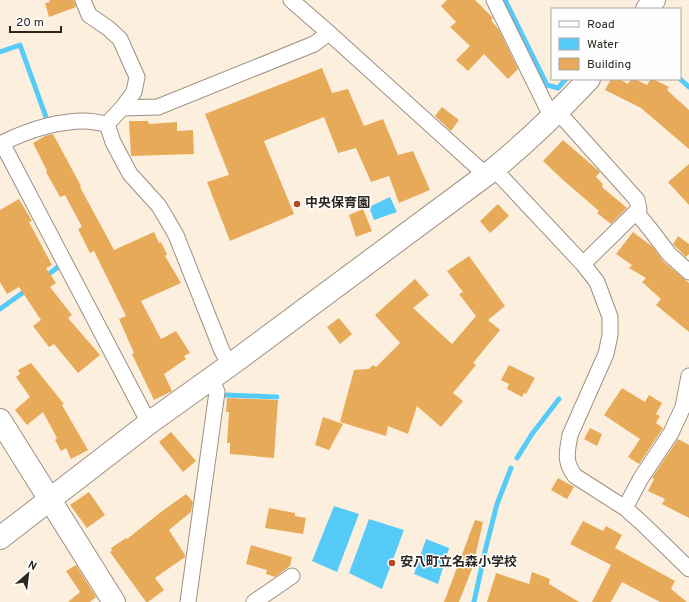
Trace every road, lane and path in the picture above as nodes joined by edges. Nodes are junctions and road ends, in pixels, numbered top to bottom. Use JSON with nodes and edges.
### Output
{"nodes":[{"id":1,"x":83,"y":0,"type":"edge"},
{"id":2,"x":291,"y":0,"type":"edge"},
{"id":3,"x":494,"y":0,"type":"edge"},
{"id":4,"x":654,"y":0,"type":"edge"},
{"id":5,"x":648,"y":8,"type":"edge"},
{"id":6,"x":329,"y":33,"type":"junction"},
{"id":7,"x":588,"y":80,"type":"edge"},
{"id":8,"x":122,"y":108,"type":"junction"},
{"id":9,"x":555,"y":115,"type":"junction"},
{"id":10,"x":107,"y":124,"type":"junction"},
{"id":11,"x":1,"y":143,"type":"edge"},
{"id":12,"x":490,"y":172,"type":"junction"},
{"id":13,"x":636,"y":212,"type":"junction"},
{"id":14,"x":583,"y":264,"type":"junction"},
{"id":15,"x":689,"y":272,"type":"edge"},
{"id":16,"x":230,"y":365,"type":"junction"},
{"id":17,"x":689,"y":376,"type":"edge"},
{"id":18,"x":212,"y":379,"type":"junction"},
{"id":19,"x":0,"y":420,"type":"edge"},
{"id":20,"x":150,"y":423,"type":"junction"},
{"id":21,"x":51,"y":500,"type":"junction"},
{"id":22,"x":624,"y":508,"type":"junction"},
{"id":23,"x":0,"y":538,"type":"edge"},
{"id":24,"x":689,"y":569,"type":"edge"},
{"id":25,"x":292,"y":576,"type":"dead end"},
{"id":26,"x":114,"y":602,"type":"edge"},
{"id":27,"x":188,"y":602,"type":"edge"},
{"id":28,"x":254,"y":602,"type":"edge"}],
"edges":[{"from":1,"to":8,"type":"street"},
{"from":2,"to":6,"type":"street"},
{"from":3,"to":9,"type":"street"},
{"from":4,"to":5,"type":"street"},
{"from":6,"to":8,"type":"street"},
{"from":6,"to":12,"type":"street"},
{"from":7,"to":9,"type":"street"},
{"from":8,"to":10,"type":"street"},
{"from":9,"to":12,"type":"street"},
{"from":9,"to":13,"type":"street"},
{"from":10,"to":11,"type":"street"},
{"from":10,"to":16,"type":"street"},
{"from":11,"to":20,"type":"street"},
{"from":12,"to":14,"type":"street"},
{"from":12,"to":16,"type":"street"},
{"from":13,"to":14,"type":"street"},
{"from":13,"to":15,"type":"street"},
{"from":14,"to":22,"type":"street"},
{"from":16,"to":18,"type":"street"},
{"from":17,"to":22,"type":"street"},
{"from":18,"to":20,"type":"street"},
{"from":18,"to":27,"type":"street"},
{"from":19,"to":21,"type":"street"},
{"from":20,"to":21,"type":"street"},
{"from":21,"to":23,"type":"street"},
{"from":21,"to":26,"type":"street"},
{"from":22,"to":24,"type":"street"},
{"from":25,"to":28,"type":"street"}]}
